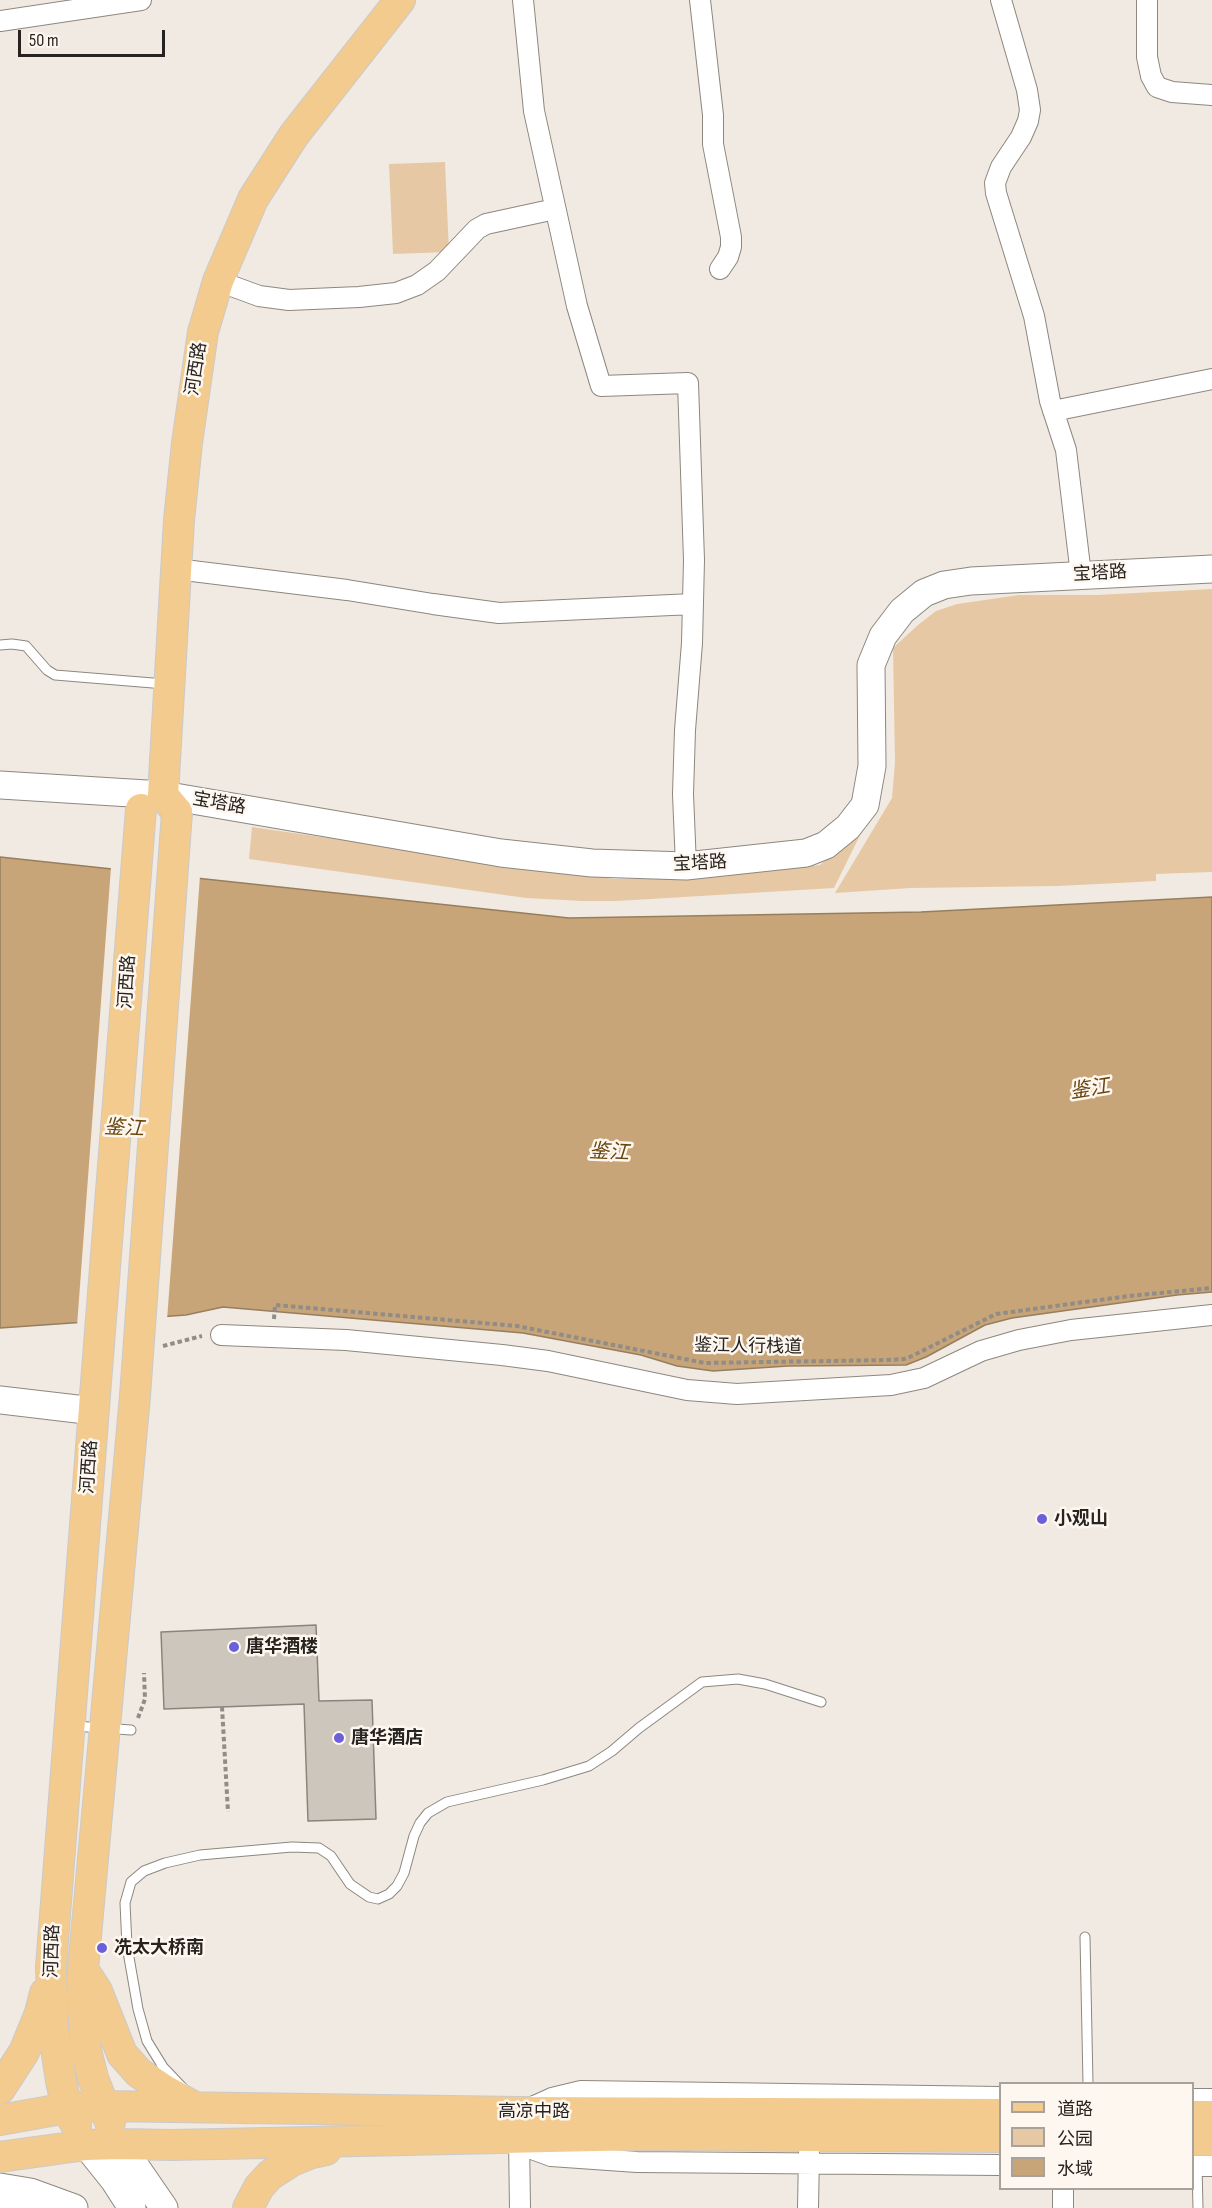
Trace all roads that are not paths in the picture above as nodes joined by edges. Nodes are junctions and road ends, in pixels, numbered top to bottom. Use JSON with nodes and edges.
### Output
{"nodes":[{"id":1,"x":141,"y":0,"type":"edge"},
{"id":2,"x":400,"y":0,"type":"edge"},
{"id":3,"x":523,"y":0,"type":"edge"},
{"id":4,"x":700,"y":0,"type":"edge"},
{"id":5,"x":1001,"y":0,"type":"edge"},
{"id":6,"x":1147,"y":0,"type":"edge"},
{"id":7,"x":0,"y":21,"type":"edge"},
{"id":8,"x":1212,"y":95,"type":"edge"},
{"id":9,"x":555,"y":209,"type":"junction"},
{"id":10,"x":720,"y":269,"type":"dead end"},
{"id":11,"x":218,"y":281,"type":"junction"},
{"id":12,"x":1212,"y":379,"type":"edge"},
{"id":13,"x":1053,"y":411,"type":"junction"},
{"id":14,"x":176,"y":569,"type":"junction"},
{"id":15,"x":1212,"y":569,"type":"edge"},
{"id":16,"x":1081,"y":575,"type":"junction"},
{"id":17,"x":693,"y":604,"type":"junction"},
{"id":18,"x":0,"y":645,"type":"edge"},
{"id":19,"x":169,"y":684,"type":"junction"},
{"id":20,"x":0,"y":785,"type":"edge"},
{"id":21,"x":160,"y":805,"type":"junction"},
{"id":22,"x":686,"y":866,"type":"junction"},
{"id":23,"x":1212,"y":1315,"type":"edge"},
{"id":24,"x":221,"y":1335,"type":"dead end"},
{"id":25,"x":0,"y":1400,"type":"edge"},
{"id":26,"x":95,"y":1403,"type":"junction"},
{"id":27,"x":821,"y":1702,"type":"dead end"},
{"id":28,"x":71,"y":1725,"type":"junction"},
{"id":29,"x":118,"y":1729,"type":"junction"},
{"id":30,"x":66,"y":1768,"type":"junction"},
{"id":31,"x":101,"y":1770,"type":"junction"},
{"id":32,"x":1084,"y":1937,"type":"dead end"},
{"id":33,"x":51,"y":1967,"type":"junction"},
{"id":34,"x":83,"y":1969,"type":"junction"},
{"id":35,"x":5,"y":2075,"type":"edge"},
{"id":36,"x":1088,"y":2082,"type":"edge"},
{"id":37,"x":999,"y":2097,"type":"edge"},
{"id":38,"x":1194,"y":2098,"type":"edge"},
{"id":39,"x":1212,"y":2099,"type":"edge"},
{"id":40,"x":863,"y":2104,"type":"junction"},
{"id":41,"x":103,"y":2106,"type":"junction"},
{"id":42,"x":67,"y":2108,"type":"junction"},
{"id":43,"x":196,"y":2108,"type":"junction"},
{"id":44,"x":999,"y":2114,"type":"edge"},
{"id":45,"x":1194,"y":2116,"type":"edge"},
{"id":46,"x":1212,"y":2116,"type":"edge"},
{"id":47,"x":0,"y":2120,"type":"edge"},
{"id":48,"x":519,"y":2125,"type":"junction"},
{"id":49,"x":999,"y":2138,"type":"edge"},
{"id":50,"x":376,"y":2140,"type":"junction"},
{"id":51,"x":1212,"y":2140,"type":"edge"},
{"id":52,"x":120,"y":2144,"type":"junction"},
{"id":53,"x":86,"y":2145,"type":"junction"},
{"id":54,"x":809,"y":2149,"type":"junction"},
{"id":55,"x":0,"y":2157,"type":"edge"},
{"id":56,"x":1199,"y":2160,"type":"edge"},
{"id":57,"x":999,"y":2165,"type":"edge"},
{"id":58,"x":0,"y":2187,"type":"edge"},
{"id":59,"x":1063,"y":2190,"type":"edge"},
{"id":60,"x":0,"y":2202,"type":"edge"},
{"id":61,"x":43,"y":2208,"type":"edge"},
{"id":62,"x":74,"y":2208,"type":"edge"},
{"id":63,"x":132,"y":2208,"type":"edge"},
{"id":64,"x":164,"y":2208,"type":"edge"},
{"id":65,"x":248,"y":2208,"type":"edge"},
{"id":66,"x":520,"y":2208,"type":"edge"},
{"id":67,"x":808,"y":2208,"type":"edge"},
{"id":68,"x":1063,"y":2208,"type":"edge"},
{"id":69,"x":1198,"y":2208,"type":"edge"}],
"edges":[{"from":1,"to":7,"type":"street"},
{"from":2,"to":11,"type":"main road","name":"河西路"},
{"from":3,"to":9,"type":"street"},
{"from":4,"to":10,"type":"street"},
{"from":5,"to":13,"type":"street"},
{"from":6,"to":8,"type":"street"},
{"from":9,"to":11,"type":"street"},
{"from":9,"to":17,"type":"street"},
{"from":11,"to":14,"type":"main road","name":"河西路"},
{"from":12,"to":13,"type":"street"},
{"from":13,"to":16,"type":"street"},
{"from":14,"to":17,"type":"street"},
{"from":14,"to":19,"type":"main road","name":"河西路"},
{"from":15,"to":16,"type":"street","name":"宝塔路"},
{"from":16,"to":22,"type":"street","name":"宝塔路"},
{"from":17,"to":22,"type":"street"},
{"from":18,"to":19,"type":"lane"},
{"from":19,"to":21,"type":"main road","name":"河西路"},
{"from":20,"to":21,"type":"street","name":"宝塔路"},
{"from":21,"to":22,"type":"street","name":"宝塔路"},
{"from":21,"to":26,"type":"main road","name":"河西路","bridge":true},
{"from":21,"to":29,"type":"main road","name":"河西路","bridge":true},
{"from":23,"to":24,"type":"street"},
{"from":25,"to":26,"type":"street"},
{"from":26,"to":28,"type":"main road","name":"河西路"},
{"from":27,"to":43,"type":"lane"},
{"from":28,"to":29,"type":"lane"},
{"from":28,"to":30,"type":"main road","name":"河西路"},
{"from":29,"to":31,"type":"main road","name":"河西路"},
{"from":30,"to":31,"type":"main road"},
{"from":30,"to":33,"type":"main road","name":"河西路"},
{"from":31,"to":34,"type":"main road","name":"河西路"},
{"from":32,"to":36,"type":"lane"},
{"from":33,"to":35,"type":"main road"},
{"from":33,"to":42,"type":"main road","name":"河西路"},
{"from":34,"to":41,"type":"main road","name":"河西路"},
{"from":34,"to":43,"type":"main road"},
{"from":37,"to":40,"type":"street"},
{"from":38,"to":39,"type":"street"},
{"from":40,"to":44,"type":"main road","name":"高凉中路"},
{"from":40,"to":48,"type":"main road","name":"高凉中路"},
{"from":41,"to":42,"type":"main road","name":"高凉中路"},
{"from":41,"to":43,"type":"main road","name":"高凉中路"},
{"from":41,"to":52,"type":"main road","name":"河西路"},
{"from":42,"to":47,"type":"main road","name":"高凉中路"},
{"from":42,"to":53,"type":"main road","name":"河西路"},
{"from":43,"to":48,"type":"main road","name":"高凉中路"},
{"from":45,"to":46,"type":"main road"},
{"from":48,"to":50,"type":"main road","name":"高凉中路"},
{"from":48,"to":54,"type":"main road","name":"高凉中路"},
{"from":48,"to":66,"type":"street"},
{"from":49,"to":54,"type":"main road","name":"高凉中路"},
{"from":50,"to":52,"type":"main road","name":"高凉中路"},
{"from":50,"to":65,"type":"main road"},
{"from":51,"to":56,"type":"main road"},
{"from":52,"to":53,"type":"main road","name":"高凉中路"},
{"from":52,"to":64,"type":"street"},
{"from":53,"to":55,"type":"main road","name":"高凉中路"},
{"from":53,"to":63,"type":"street"},
{"from":54,"to":57,"type":"street"},
{"from":54,"to":67,"type":"street"},
{"from":56,"to":69,"type":"lane"},
{"from":58,"to":62,"type":"street"},
{"from":59,"to":68,"type":"street"},
{"from":60,"to":61,"type":"street"}]}
